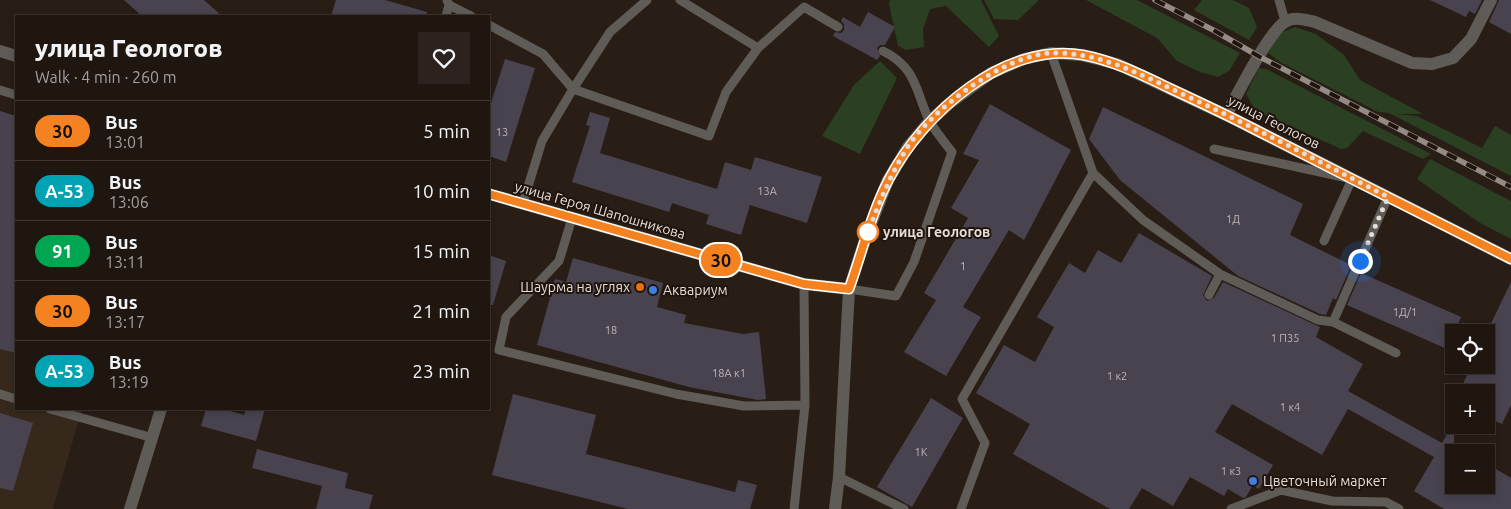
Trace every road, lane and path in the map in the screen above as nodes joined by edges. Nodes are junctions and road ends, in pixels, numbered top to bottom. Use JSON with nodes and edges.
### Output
{"nodes":[{"id":1,"x":647,"y":0,"type":"edge"},
{"id":2,"x":680,"y":0,"type":"edge"},
{"id":3,"x":1279,"y":0,"type":"edge"},
{"id":4,"x":1491,"y":0,"type":"edge"},
{"id":5,"x":448,"y":2,"type":"edge"},
{"id":6,"x":801,"y":4,"type":"edge"},
{"id":7,"x":446,"y":15,"type":"edge"},
{"id":8,"x":469,"y":15,"type":"edge"},
{"id":9,"x":1285,"y":22,"type":"junction"},
{"id":10,"x":490,"y":27,"type":"edge"},
{"id":11,"x":838,"y":27,"type":"dead end"},
{"id":12,"x":758,"y":48,"type":"junction"},
{"id":13,"x":882,"y":51,"type":"dead end"},
{"id":14,"x":0,"y":52,"type":"edge"},
{"id":15,"x":1051,"y":53,"type":"junction"},
{"id":16,"x":15,"y":56,"type":"edge"},
{"id":17,"x":573,"y":89,"type":"junction"},
{"id":18,"x":0,"y":90,"type":"edge"},
{"id":19,"x":15,"y":95,"type":"edge"},
{"id":20,"x":1226,"y":114,"type":"junction"},
{"id":21,"x":930,"y":121,"type":"junction"},
{"id":22,"x":1214,"y":149,"type":"dead end"},
{"id":23,"x":1093,"y":173,"type":"junction"},
{"id":24,"x":1352,"y":179,"type":"junction"},
{"id":25,"x":490,"y":194,"type":"edge"},
{"id":26,"x":1388,"y":197,"type":"junction"},
{"id":27,"x":523,"y":203,"type":"junction"},
{"id":28,"x":572,"y":218,"type":"junction"},
{"id":29,"x":1324,"y":242,"type":"dead end"},
{"id":30,"x":1511,"y":259,"type":"edge"},
{"id":31,"x":1220,"y":274,"type":"junction"},
{"id":32,"x":804,"y":284,"type":"junction"},
{"id":33,"x":849,"y":289,"type":"junction"},
{"id":34,"x":1209,"y":294,"type":"dead end"},
{"id":35,"x":1333,"y":322,"type":"junction"},
{"id":36,"x":1396,"y":353,"type":"dead end"},
{"id":37,"x":0,"y":394,"type":"edge"},
{"id":38,"x":15,"y":399,"type":"edge"},
{"id":39,"x":805,"y":405,"type":"junction"},
{"id":40,"x":54,"y":410,"type":"edge"},
{"id":41,"x":158,"y":411,"type":"edge"},
{"id":42,"x":153,"y":438,"type":"junction"},
{"id":43,"x":839,"y":477,"type":"junction"},
{"id":44,"x":130,"y":509,"type":"edge"},
{"id":45,"x":794,"y":509,"type":"edge"},
{"id":46,"x":834,"y":509,"type":"edge"},
{"id":47,"x":904,"y":509,"type":"edge"},
{"id":48,"x":961,"y":509,"type":"edge"},
{"id":49,"x":1231,"y":509,"type":"edge"},
{"id":50,"x":1399,"y":509,"type":"edge"}],
"edges":[{"from":1,"to":17,"type":"lane"},
{"from":2,"to":12,"type":"lane"},
{"from":3,"to":9,"type":"lane"},
{"from":4,"to":9,"type":"street"},
{"from":5,"to":7,"type":"lane"},
{"from":5,"to":8,"type":"lane"},
{"from":6,"to":11,"type":"lane"},
{"from":6,"to":12,"type":"lane"},
{"from":9,"to":20,"type":"street"},
{"from":10,"to":17,"type":"lane"},
{"from":12,"to":17,"type":"lane"},
{"from":13,"to":21,"type":"lane"},
{"from":14,"to":16,"type":"street"},
{"from":15,"to":20,"type":"street","name":"улица Геологов"},
{"from":15,"to":21,"type":"street","name":"улица Геологов"},
{"from":15,"to":23,"type":"lane"},
{"from":17,"to":27,"type":"lane"},
{"from":18,"to":19,"type":"lane"},
{"from":20,"to":24,"type":"street","name":"улица Геологов"},
{"from":21,"to":33,"type":"street","name":"улица Геологов"},
{"from":21,"to":33,"type":"lane"},
{"from":22,"to":24,"type":"lane"},
{"from":23,"to":31,"type":"lane"},
{"from":23,"to":48,"type":"lane"},
{"from":24,"to":26,"type":"street","name":"улица Геологов"},
{"from":24,"to":29,"type":"lane"},
{"from":25,"to":27,"type":"street","name":"улица Героя Шапошникова"},
{"from":26,"to":30,"type":"street","name":"улица Геологов"},
{"from":26,"to":35,"type":"lane"},
{"from":27,"to":28,"type":"street","name":"улица Героя Шапошникова"},
{"from":28,"to":32,"type":"street","name":"улица Героя Шапошникова"},
{"from":28,"to":39,"type":"lane"},
{"from":31,"to":34,"type":"lane"},
{"from":31,"to":35,"type":"lane"},
{"from":32,"to":33,"type":"street","name":"улица Героя Шапошникова"},
{"from":32,"to":39,"type":"lane"},
{"from":33,"to":43,"type":"street","name":"улица Геологов"},
{"from":35,"to":36,"type":"lane"},
{"from":37,"to":38,"type":"lane"},
{"from":39,"to":45,"type":"lane"},
{"from":40,"to":42,"type":"lane"},
{"from":41,"to":42,"type":"street"},
{"from":42,"to":44,"type":"street"},
{"from":43,"to":46,"type":"street","name":"улица Геологов"},
{"from":43,"to":47,"type":"lane"},
{"from":49,"to":50,"type":"lane"}]}
